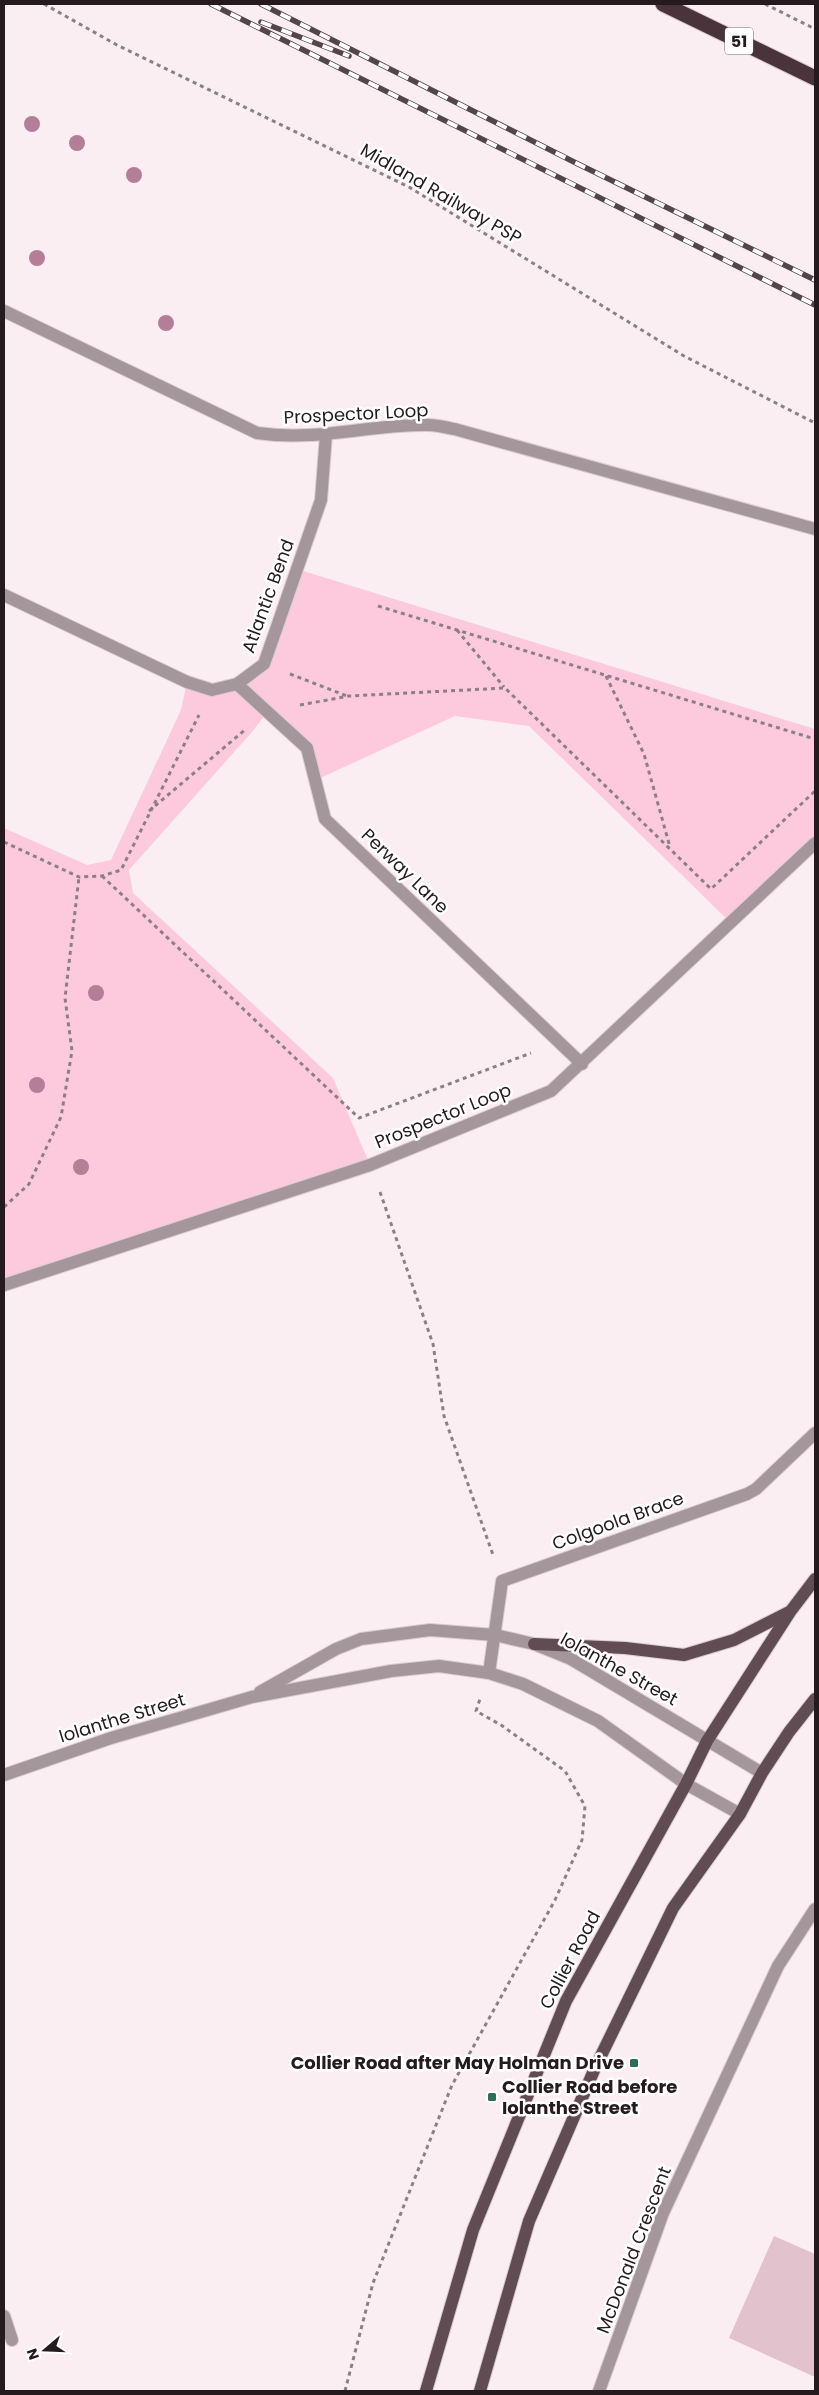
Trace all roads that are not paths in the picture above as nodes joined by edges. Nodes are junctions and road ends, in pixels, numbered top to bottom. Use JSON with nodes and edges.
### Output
{"nodes":[{"id":1,"x":663,"y":4,"type":"edge"},
{"id":2,"x":815,"y":78,"type":"edge"},
{"id":3,"x":4,"y":311,"type":"edge"},
{"id":4,"x":326,"y":435,"type":"junction"},
{"id":5,"x":815,"y":529,"type":"edge"},
{"id":6,"x":4,"y":595,"type":"edge"},
{"id":7,"x":237,"y":684,"type":"junction"},
{"id":8,"x":815,"y":843,"type":"edge"},
{"id":9,"x":582,"y":1064,"type":"junction"},
{"id":10,"x":4,"y":1285,"type":"edge"},
{"id":11,"x":815,"y":1433,"type":"edge"},
{"id":12,"x":815,"y":1579,"type":"edge"},
{"id":13,"x":790,"y":1612,"type":"junction"},
{"id":14,"x":495,"y":1635,"type":"junction"},
{"id":15,"x":534,"y":1644,"type":"junction"},
{"id":16,"x":489,"y":1674,"type":"junction"},
{"id":17,"x":252,"y":1696,"type":"junction"},
{"id":18,"x":815,"y":1698,"type":"edge"},
{"id":19,"x":707,"y":1741,"type":"junction"},
{"id":20,"x":762,"y":1773,"type":"junction"},
{"id":21,"x":4,"y":1775,"type":"edge"},
{"id":22,"x":686,"y":1784,"type":"junction"},
{"id":23,"x":740,"y":1814,"type":"junction"},
{"id":24,"x":815,"y":1909,"type":"edge"},
{"id":25,"x":4,"y":2316,"type":"edge"},
{"id":26,"x":12,"y":2340,"type":"dead end"},
{"id":27,"x":426,"y":2391,"type":"edge"},
{"id":28,"x":480,"y":2391,"type":"edge"},
{"id":29,"x":599,"y":2391,"type":"edge"}],
"edges":[{"from":1,"to":2,"type":"highway","number":"51"},
{"from":3,"to":4,"type":"street","name":"Prospector Loop"},
{"from":4,"to":5,"type":"street","name":"Prospector Loop"},
{"from":4,"to":7,"type":"street","name":"Atlantic Bend"},
{"from":6,"to":7,"type":"street","name":"Atlantic Bend"},
{"from":7,"to":9,"type":"street","name":"Perway Lane"},
{"from":8,"to":9,"type":"street","name":"Prospector Loop"},
{"from":9,"to":10,"type":"street","name":"Prospector Loop"},
{"from":11,"to":14,"type":"street","name":"Colgoola Brace"},
{"from":12,"to":13,"type":"main road","name":"Collier Road"},
{"from":13,"to":15,"type":"main road"},
{"from":13,"to":19,"type":"main road","name":"Collier Road"},
{"from":14,"to":15,"type":"street","name":"Iolanthe Street"},
{"from":14,"to":16,"type":"street"},
{"from":14,"to":17,"type":"street","name":"Iolanthe Street"},
{"from":15,"to":19,"type":"street","name":"Iolanthe Street"},
{"from":16,"to":17,"type":"street","name":"Iolanthe Street"},
{"from":16,"to":22,"type":"street","name":"Iolanthe Street"},
{"from":17,"to":21,"type":"street","name":"Iolanthe Street"},
{"from":18,"to":20,"type":"main road"},
{"from":19,"to":20,"type":"street","name":"Iolanthe Street"},
{"from":19,"to":22,"type":"main road","name":"Collier Road"},
{"from":20,"to":23,"type":"main road"},
{"from":22,"to":23,"type":"street","name":"Iolanthe Street"},
{"from":22,"to":27,"type":"main road","name":"Collier Road"},
{"from":23,"to":28,"type":"main road"},
{"from":24,"to":29,"type":"street","name":"McDonald Crescent"},
{"from":25,"to":26,"type":"street"}]}
